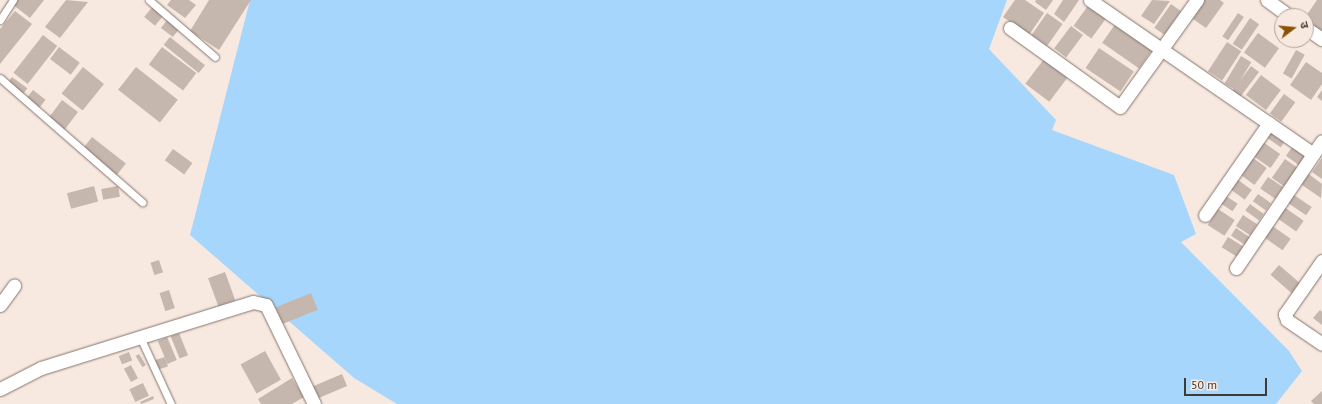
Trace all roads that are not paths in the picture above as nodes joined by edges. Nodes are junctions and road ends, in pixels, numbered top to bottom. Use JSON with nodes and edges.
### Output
{"nodes":[{"id":1,"x":14,"y":0,"type":"edge"},
{"id":2,"x":149,"y":0,"type":"edge"},
{"id":3,"x":1090,"y":0,"type":"edge"},
{"id":4,"x":1197,"y":0,"type":"edge"},
{"id":5,"x":1267,"y":0,"type":"edge"},
{"id":6,"x":1278,"y":8,"type":"edge"},
{"id":7,"x":0,"y":20,"type":"edge"},
{"id":8,"x":1010,"y":28,"type":"dead end"},
{"id":9,"x":1161,"y":49,"type":"junction"},
{"id":10,"x":216,"y":57,"type":"dead end"},
{"id":11,"x":0,"y":78,"type":"edge"},
{"id":12,"x":1269,"y":123,"type":"junction"},
{"id":13,"x":1322,"y":142,"type":"edge"},
{"id":14,"x":1313,"y":154,"type":"junction"},
{"id":15,"x":142,"y":202,"type":"dead end"},
{"id":16,"x":1205,"y":215,"type":"dead end"},
{"id":17,"x":1322,"y":261,"type":"edge"},
{"id":18,"x":1236,"y":268,"type":"dead end"},
{"id":19,"x":14,"y":286,"type":"dead end"},
{"id":20,"x":0,"y":305,"type":"edge"},
{"id":21,"x":140,"y":337,"type":"junction"},
{"id":22,"x":1322,"y":344,"type":"edge"},
{"id":23,"x":0,"y":389,"type":"edge"},
{"id":24,"x":171,"y":404,"type":"edge"},
{"id":25,"x":314,"y":404,"type":"edge"}],
"edges":[{"from":1,"to":7,"type":"lane"},
{"from":2,"to":10,"type":"lane"},
{"from":3,"to":9,"type":"street"},
{"from":4,"to":9,"type":"street"},
{"from":5,"to":6,"type":"street"},
{"from":8,"to":9,"type":"street"},
{"from":9,"to":12,"type":"street"},
{"from":11,"to":15,"type":"lane"},
{"from":12,"to":14,"type":"street"},
{"from":12,"to":16,"type":"street"},
{"from":13,"to":14,"type":"street"},
{"from":14,"to":18,"type":"street"},
{"from":17,"to":22,"type":"street"},
{"from":19,"to":20,"type":"street"},
{"from":21,"to":23,"type":"street"},
{"from":21,"to":24,"type":"lane"},
{"from":21,"to":25,"type":"street"}]}
